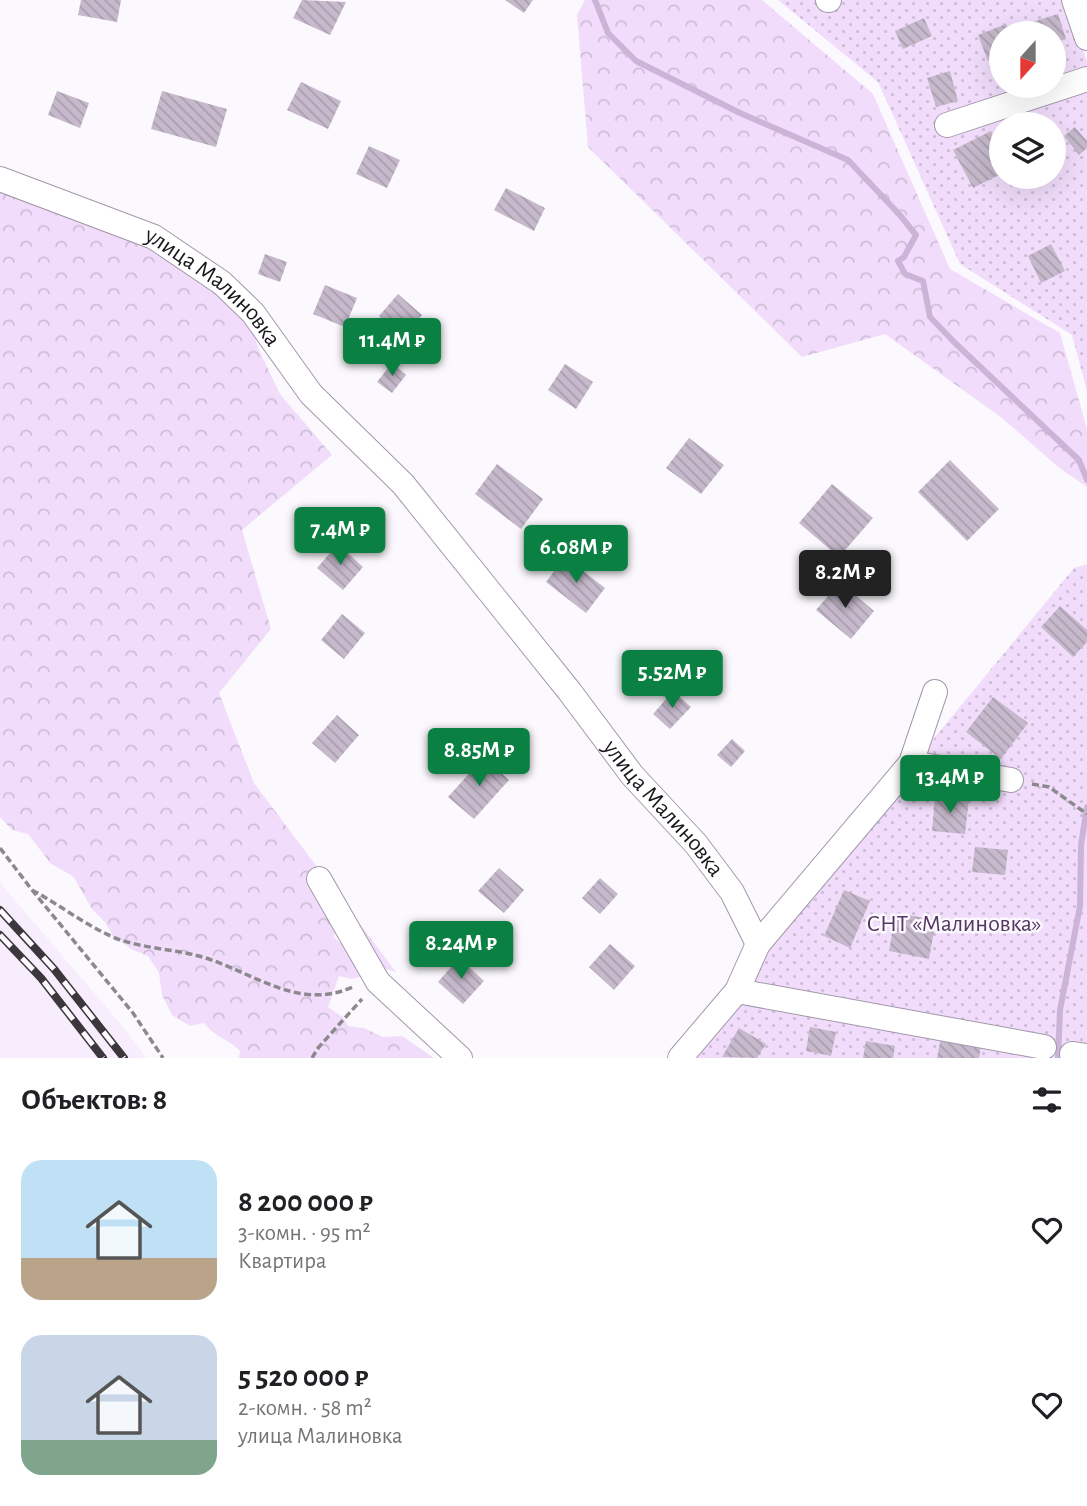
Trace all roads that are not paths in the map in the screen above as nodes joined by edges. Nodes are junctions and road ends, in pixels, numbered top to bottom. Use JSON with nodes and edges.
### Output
{"nodes":[{"id":1,"x":1074,"y":0,"type":"edge"},
{"id":2,"x":1087,"y":38,"type":"edge"},
{"id":3,"x":1087,"y":79,"type":"edge"},
{"id":4,"x":947,"y":125,"type":"dead end"},
{"id":5,"x":0,"y":178,"type":"edge"},
{"id":6,"x":935,"y":692,"type":"dead end"},
{"id":7,"x":911,"y":763,"type":"junction"},
{"id":8,"x":1011,"y":780,"type":"road end"},
{"id":9,"x":319,"y":879,"type":"dead end"},
{"id":10,"x":758,"y":944,"type":"junction"},
{"id":11,"x":737,"y":990,"type":"junction"},
{"id":12,"x":1044,"y":1047,"type":"dead end"},
{"id":13,"x":460,"y":1058,"type":"edge"},
{"id":14,"x":680,"y":1058,"type":"edge"}],
"edges":[{"from":1,"to":2,"type":"street"},
{"from":3,"to":4,"type":"street"},
{"from":5,"to":10,"type":"street","name":"улица Малиновка"},
{"from":6,"to":7,"type":"street"},
{"from":7,"to":8,"type":"street"},
{"from":7,"to":10,"type":"street"},
{"from":9,"to":13,"type":"street"},
{"from":10,"to":11,"type":"street"},
{"from":11,"to":12,"type":"street"},
{"from":11,"to":14,"type":"street"}]}
